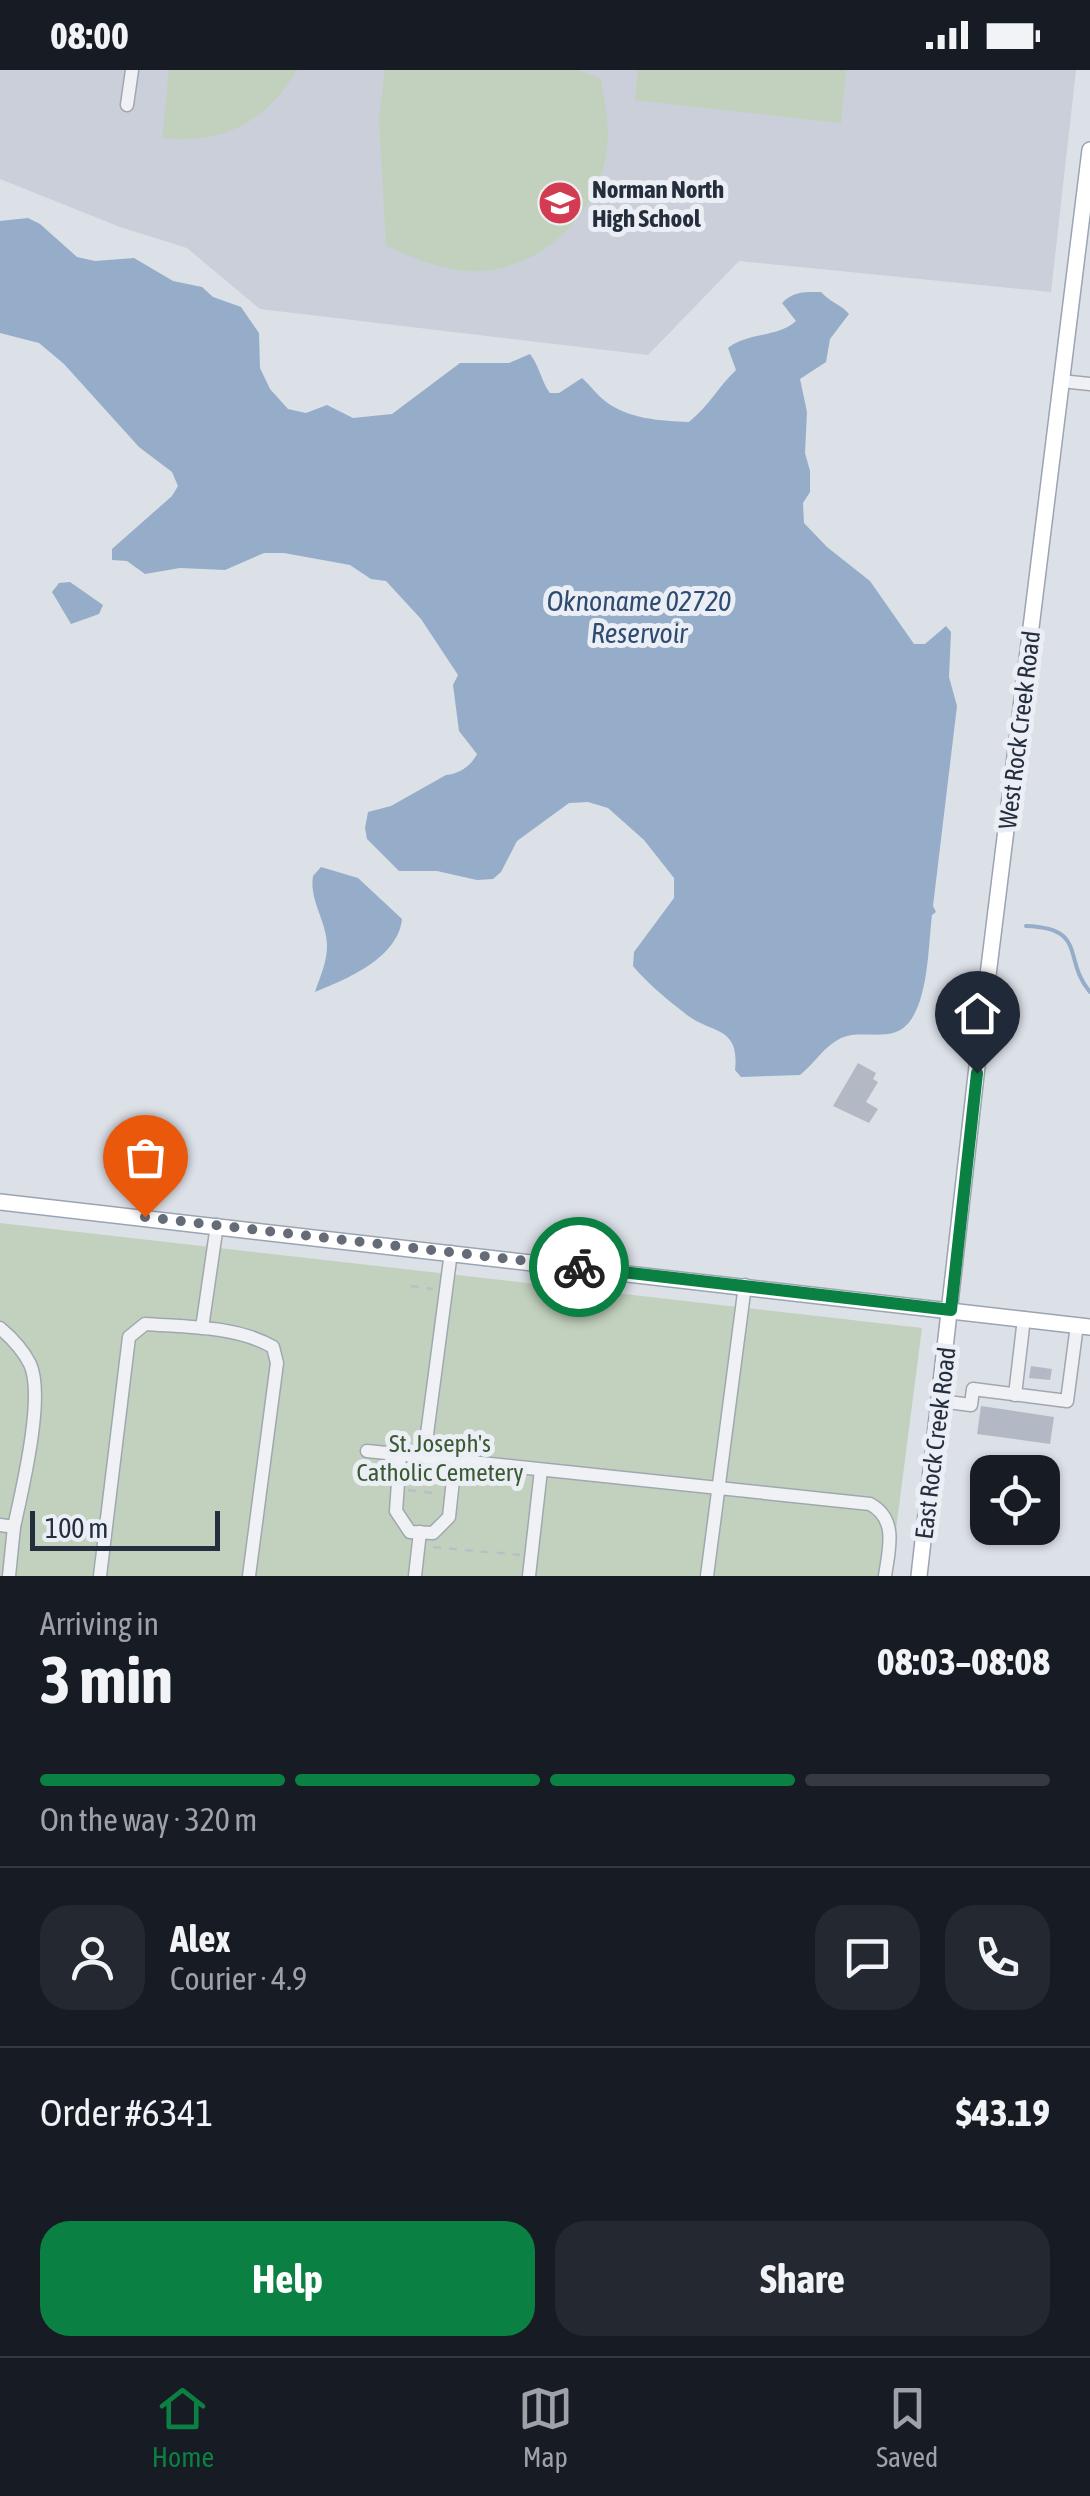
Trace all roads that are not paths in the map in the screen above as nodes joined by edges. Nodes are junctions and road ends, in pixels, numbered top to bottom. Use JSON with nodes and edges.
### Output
{"nodes":[{"id":1,"x":132,"y":70,"type":"edge"},
{"id":2,"x":128,"y":106,"type":"dead end"},
{"id":3,"x":1090,"y":150,"type":"edge"},
{"id":4,"x":1086,"y":206,"type":"edge"},
{"id":5,"x":1061,"y":381,"type":"junction"},
{"id":6,"x":1090,"y":384,"type":"edge"},
{"id":7,"x":0,"y":1202,"type":"edge"},
{"id":8,"x":217,"y":1225,"type":"junction"},
{"id":9,"x":451,"y":1252,"type":"junction"},
{"id":10,"x":746,"y":1286,"type":"junction"},
{"id":11,"x":951,"y":1310,"type":"junction"},
{"id":12,"x":1024,"y":1318,"type":"junction"},
{"id":13,"x":1084,"y":1326,"type":"edge"},
{"id":14,"x":0,"y":1328,"type":"edge"},
{"id":15,"x":202,"y":1328,"type":"junction"},
{"id":16,"x":1015,"y":1395,"type":"junction"},
{"id":17,"x":940,"y":1401,"type":"junction"},
{"id":18,"x":367,"y":1451,"type":"dead end"},
{"id":19,"x":400,"y":1454,"type":"junction"},
{"id":20,"x":424,"y":1457,"type":"junction"},
{"id":21,"x":455,"y":1460,"type":"junction"},
{"id":22,"x":541,"y":1470,"type":"junction"},
{"id":23,"x":717,"y":1490,"type":"junction"},
{"id":24,"x":7,"y":1526,"type":"edge"},
{"id":25,"x":419,"y":1539,"type":"junction"},
{"id":26,"x":10,"y":1576,"type":"edge"},
{"id":27,"x":100,"y":1576,"type":"edge"},
{"id":28,"x":249,"y":1576,"type":"edge"},
{"id":29,"x":414,"y":1576,"type":"edge"},
{"id":30,"x":529,"y":1576,"type":"edge"},
{"id":31,"x":707,"y":1576,"type":"edge"},
{"id":32,"x":885,"y":1576,"type":"edge"},
{"id":33,"x":919,"y":1576,"type":"edge"}],
"edges":[{"from":1,"to":2,"type":"street"},
{"from":3,"to":4,"type":"main road","name":"West Rock Creek Road"},
{"from":4,"to":5,"type":"main road","name":"West Rock Creek Road"},
{"from":5,"to":6,"type":"street"},
{"from":5,"to":11,"type":"main road","name":"West Rock Creek Road"},
{"from":7,"to":8,"type":"main road"},
{"from":8,"to":9,"type":"main road"},
{"from":8,"to":15,"type":"street"},
{"from":9,"to":10,"type":"main road"},
{"from":9,"to":20,"type":"street"},
{"from":10,"to":11,"type":"main road"},
{"from":10,"to":23,"type":"street"},
{"from":11,"to":12,"type":"main road"},
{"from":11,"to":17,"type":"main road","name":"East Rock Creek Road"},
{"from":12,"to":13,"type":"main road"},
{"from":12,"to":16,"type":"street"},
{"from":13,"to":16,"type":"street"},
{"from":14,"to":24,"type":"street"},
{"from":15,"to":27,"type":"street"},
{"from":15,"to":28,"type":"street"},
{"from":16,"to":17,"type":"street"},
{"from":17,"to":33,"type":"main road","name":"East Rock Creek Road"},
{"from":18,"to":19,"type":"street"},
{"from":19,"to":20,"type":"street"},
{"from":19,"to":25,"type":"street"},
{"from":20,"to":21,"type":"street"},
{"from":21,"to":22,"type":"street"},
{"from":21,"to":25,"type":"street"},
{"from":22,"to":23,"type":"street"},
{"from":22,"to":30,"type":"street"},
{"from":23,"to":31,"type":"street"},
{"from":23,"to":32,"type":"street"},
{"from":24,"to":26,"type":"street"},
{"from":25,"to":29,"type":"street"}]}
